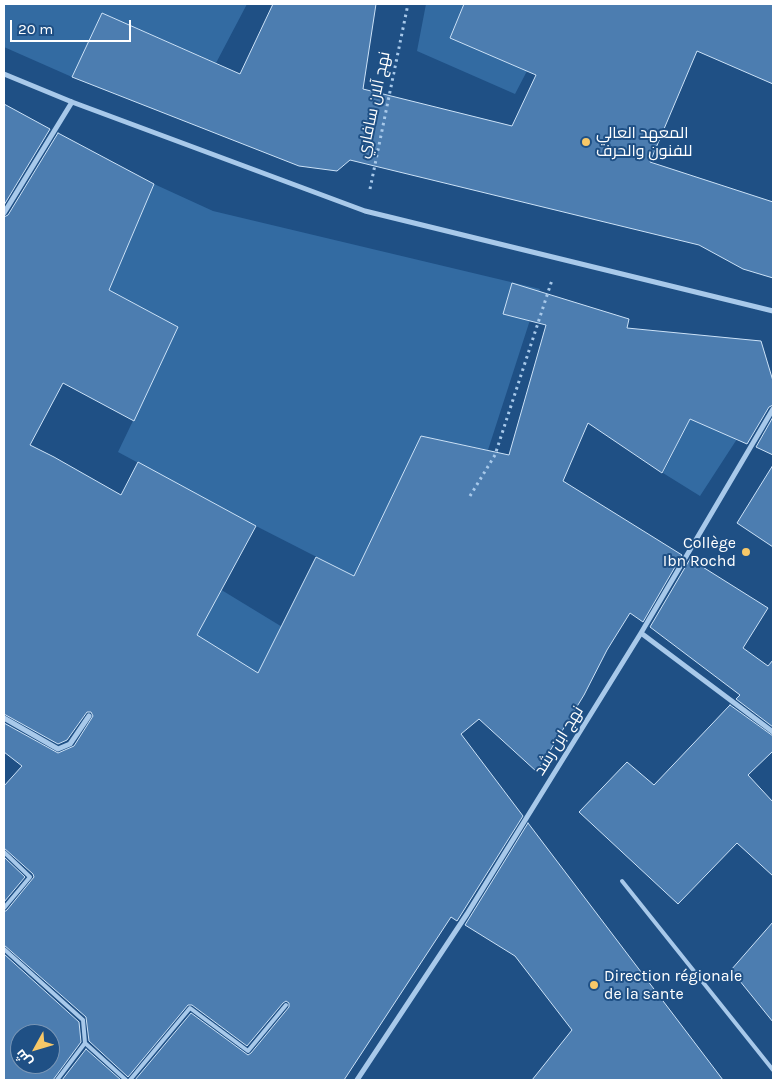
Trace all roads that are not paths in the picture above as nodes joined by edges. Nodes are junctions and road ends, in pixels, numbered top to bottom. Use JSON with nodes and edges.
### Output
{"nodes":[{"id":1,"x":4,"y":74,"type":"edge"},
{"id":2,"x":72,"y":102,"type":"junction"},
{"id":3,"x":4,"y":213,"type":"edge"},
{"id":4,"x":773,"y":311,"type":"edge"},
{"id":5,"x":773,"y":409,"type":"edge"},
{"id":6,"x":641,"y":633,"type":"junction"},
{"id":7,"x":89,"y":716,"type":"dead end"},
{"id":8,"x":4,"y":718,"type":"edge"},
{"id":9,"x":773,"y":732,"type":"edge"},
{"id":10,"x":4,"y":852,"type":"edge"},
{"id":11,"x":622,"y":881,"type":"dead end"},
{"id":12,"x":4,"y":908,"type":"edge"},
{"id":13,"x":4,"y":950,"type":"edge"},
{"id":14,"x":286,"y":1005,"type":"dead end"},
{"id":15,"x":85,"y":1043,"type":"junction"},
{"id":16,"x":773,"y":1070,"type":"edge"},
{"id":17,"x":57,"y":1080,"type":"edge"},
{"id":18,"x":126,"y":1080,"type":"edge"},
{"id":19,"x":130,"y":1080,"type":"edge"},
{"id":20,"x":357,"y":1080,"type":"edge"}],
"edges":[{"from":1,"to":2,"type":"street"},
{"from":2,"to":3,"type":"street"},
{"from":2,"to":4,"type":"street"},
{"from":5,"to":6,"type":"street","name":"نهج ابن رشد"},
{"from":6,"to":9,"type":"street"},
{"from":6,"to":20,"type":"street","name":"نهج ابن رشد"},
{"from":7,"to":8,"type":"street"},
{"from":10,"to":12,"type":"lane"},
{"from":11,"to":16,"type":"lane"},
{"from":13,"to":15,"type":"lane"},
{"from":14,"to":19,"type":"lane"},
{"from":15,"to":17,"type":"lane"},
{"from":15,"to":18,"type":"lane"}]}
